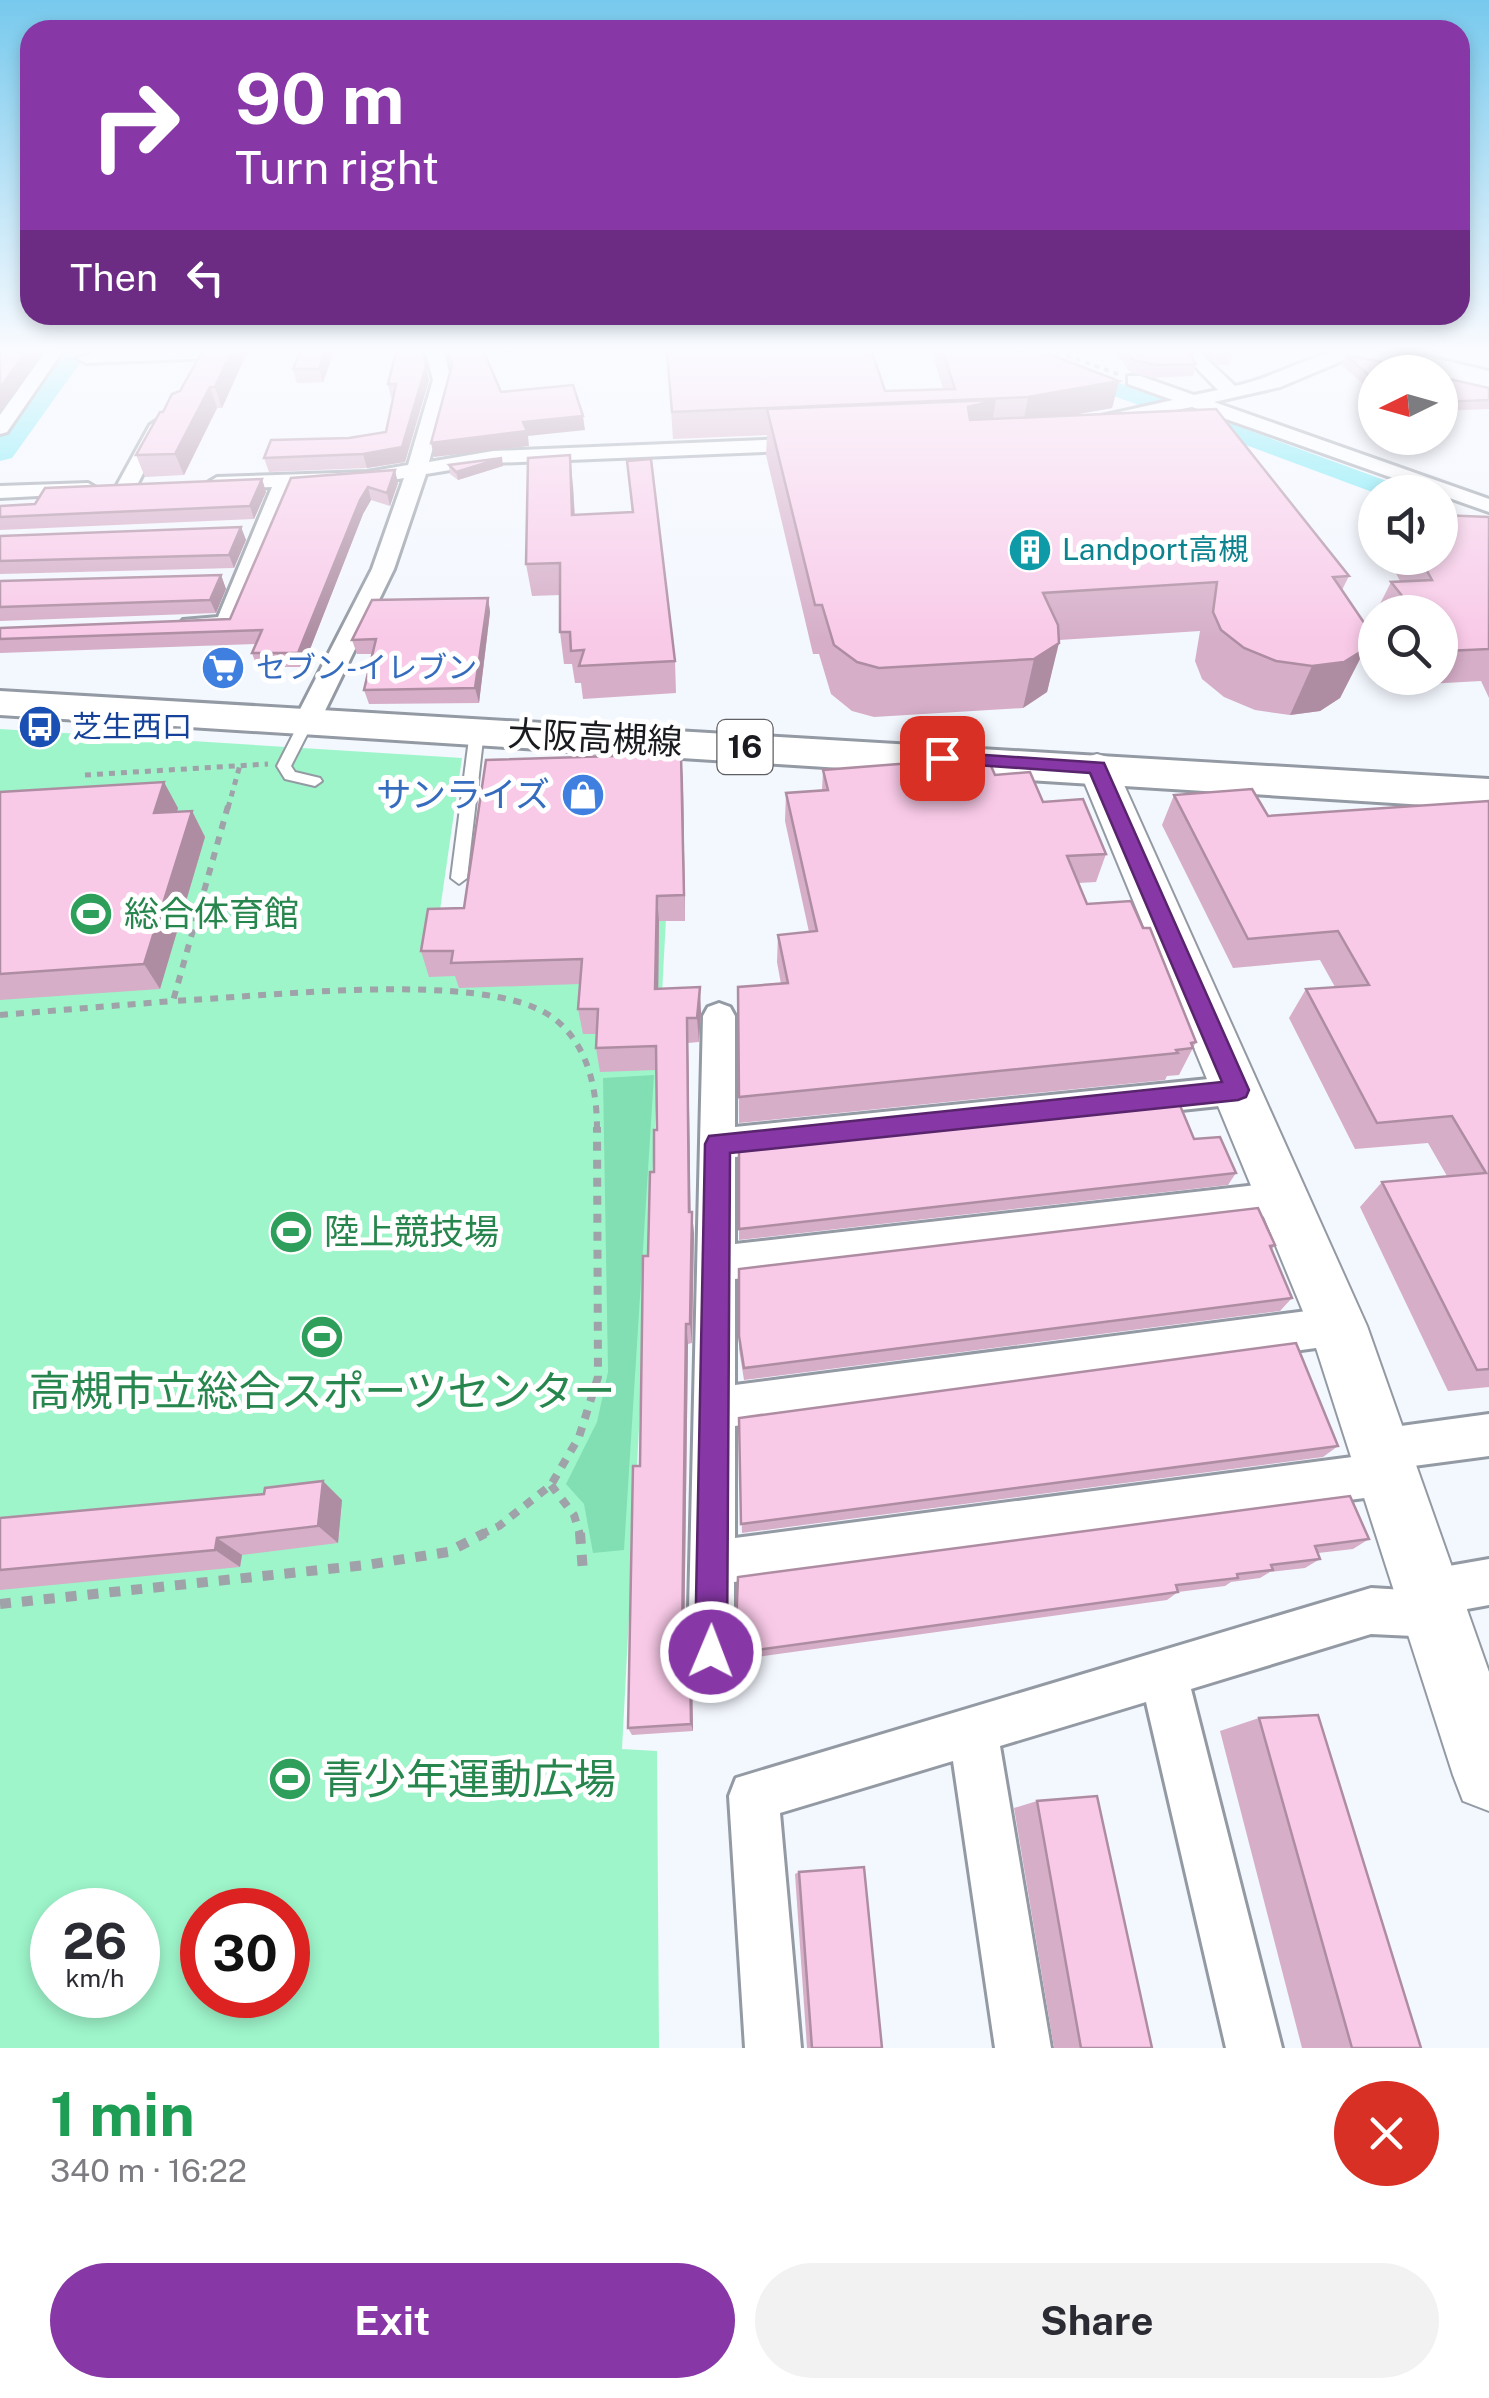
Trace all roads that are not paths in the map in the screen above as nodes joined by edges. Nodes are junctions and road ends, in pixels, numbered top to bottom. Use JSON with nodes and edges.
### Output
{"nodes":[{"id":1,"x":152,"y":448,"type":"edge"},
{"id":2,"x":423,"y":448,"type":"edge"},
{"id":3,"x":725,"y":448,"type":"edge"},
{"id":4,"x":1324,"y":448,"type":"edge"},
{"id":5,"x":416,"y":471,"type":"junction"},
{"id":6,"x":285,"y":481,"type":"junction"},
{"id":7,"x":194,"y":484,"type":"edge"},
{"id":8,"x":0,"y":492,"type":"edge"},
{"id":9,"x":1489,"y":506,"type":"edge"},
{"id":10,"x":173,"y":626,"type":"edge"},
{"id":11,"x":0,"y":703,"type":"edge"},
{"id":12,"x":307,"y":721,"type":"junction"},
{"id":13,"x":477,"y":731,"type":"junction"},
{"id":14,"x":1097,"y":767,"type":"junction"},
{"id":15,"x":315,"y":782,"type":"dead end"},
{"id":16,"x":1489,"y":794,"type":"edge"},
{"id":17,"x":459,"y":878,"type":"dead end"},
{"id":18,"x":719,"y":1016,"type":"dead end"},
{"id":19,"x":1238,"y":1090,"type":"junction"},
{"id":20,"x":718,"y":1144,"type":"junction"},
{"id":21,"x":1284,"y":1198,"type":"junction"},
{"id":22,"x":716,"y":1264,"type":"junction"},
{"id":23,"x":1338,"y":1326,"type":"junction"},
{"id":24,"x":714,"y":1408,"type":"junction"},
{"id":25,"x":1489,"y":1435,"type":"edge"},
{"id":26,"x":1383,"y":1462,"type":"junction"},
{"id":27,"x":712,"y":1563,"type":"junction"},
{"id":28,"x":1489,"y":1582,"type":"edge"},
{"id":29,"x":1430,"y":1604,"type":"junction"},
{"id":30,"x":711,"y":1652,"type":"dead end"},
{"id":31,"x":1163,"y":1674,"type":"junction"},
{"id":32,"x":973,"y":1731,"type":"junction"},
{"id":33,"x":1489,"y":1774,"type":"edge"},
{"id":34,"x":773,"y":2048,"type":"edge"},
{"id":35,"x":1023,"y":2048,"type":"edge"},
{"id":36,"x":1254,"y":2048,"type":"edge"}],
"edges":[{"from":1,"to":8,"type":"street"},
{"from":2,"to":5,"type":"street"},
{"from":3,"to":5,"type":"street"},
{"from":4,"to":9,"type":"street"},
{"from":5,"to":6,"type":"street"},
{"from":5,"to":12,"type":"street"},
{"from":6,"to":7,"type":"street"},
{"from":6,"to":10,"type":"street"},
{"from":11,"to":12,"type":"main road","name":"大阪高槻線","number":"16"},
{"from":12,"to":13,"type":"main road","name":"大阪高槻線","number":"16"},
{"from":12,"to":15,"type":"lane"},
{"from":13,"to":14,"type":"main road","name":"大阪高槻線","number":"16"},
{"from":13,"to":17,"type":"lane"},
{"from":14,"to":16,"type":"main road","name":"大阪高槻線","number":"16"},
{"from":14,"to":19,"type":"street"},
{"from":18,"to":20,"type":"street"},
{"from":19,"to":20,"type":"street"},
{"from":19,"to":21,"type":"street"},
{"from":20,"to":22,"type":"street"},
{"from":21,"to":22,"type":"street"},
{"from":21,"to":23,"type":"street"},
{"from":22,"to":24,"type":"street"},
{"from":23,"to":24,"type":"street"},
{"from":23,"to":26,"type":"street"},
{"from":24,"to":27,"type":"street"},
{"from":25,"to":26,"type":"street"},
{"from":26,"to":27,"type":"street"},
{"from":26,"to":29,"type":"street"},
{"from":27,"to":30,"type":"street"},
{"from":28,"to":29,"type":"street"},
{"from":29,"to":31,"type":"street"},
{"from":29,"to":33,"type":"street"},
{"from":31,"to":32,"type":"street"},
{"from":31,"to":36,"type":"street"},
{"from":32,"to":34,"type":"street"},
{"from":32,"to":35,"type":"street"}]}
